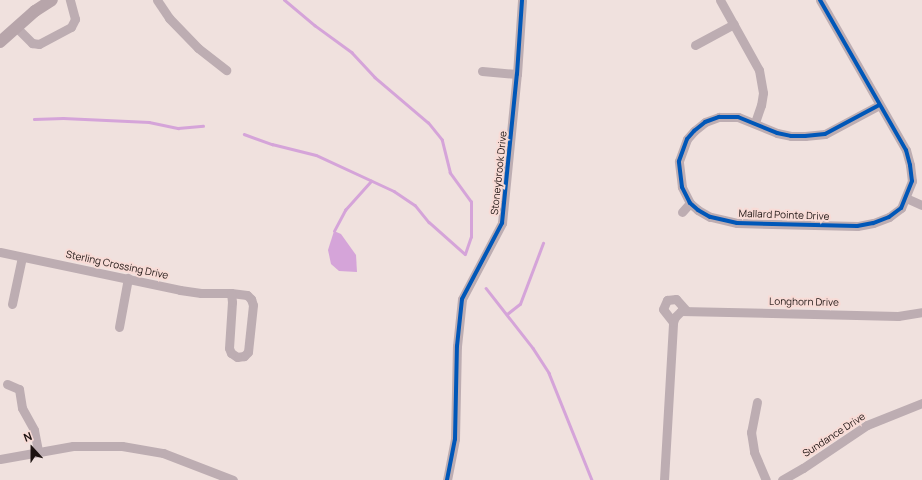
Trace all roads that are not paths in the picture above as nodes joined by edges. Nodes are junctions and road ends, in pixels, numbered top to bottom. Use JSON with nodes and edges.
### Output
{"nodes":[{"id":1,"x":52,"y":0,"type":"edge"},
{"id":2,"x":70,"y":0,"type":"edge"},
{"id":3,"x":157,"y":0,"type":"edge"},
{"id":4,"x":522,"y":0,"type":"edge"},
{"id":5,"x":720,"y":0,"type":"edge"},
{"id":6,"x":820,"y":0,"type":"edge"},
{"id":7,"x":734,"y":24,"type":"junction"},
{"id":8,"x":16,"y":27,"type":"junction"},
{"id":9,"x":0,"y":42,"type":"edge"},
{"id":10,"x":695,"y":45,"type":"dead end"},
{"id":11,"x":226,"y":70,"type":"dead end"},
{"id":12,"x":482,"y":71,"type":"dead end"},
{"id":13,"x":517,"y":74,"type":"junction"},
{"id":14,"x":880,"y":105,"type":"junction"},
{"id":15,"x":755,"y":122,"type":"junction"},
{"id":16,"x":906,"y":198,"type":"junction"},
{"id":17,"x":690,"y":203,"type":"junction"},
{"id":18,"x":922,"y":205,"type":"edge"},
{"id":19,"x":682,"y":212,"type":"dead end"},
{"id":20,"x":0,"y":252,"type":"edge"},
{"id":21,"x":22,"y":257,"type":"junction"},
{"id":22,"x":128,"y":278,"type":"junction"},
{"id":23,"x":231,"y":293,"type":"junction"},
{"id":24,"x":12,"y":304,"type":"dead end"},
{"id":25,"x":686,"y":310,"type":"junction"},
{"id":26,"x":922,"y":312,"type":"edge"},
{"id":27,"x":673,"y":322,"type":"junction"},
{"id":28,"x":119,"y":327,"type":"dead end"},
{"id":29,"x":7,"y":384,"type":"dead end"},
{"id":30,"x":757,"y":402,"type":"dead end"},
{"id":31,"x":922,"y":402,"type":"edge"},
{"id":32,"x":38,"y":451,"type":"junction"},
{"id":33,"x":0,"y":459,"type":"edge"},
{"id":34,"x":233,"y":480,"type":"edge"},
{"id":35,"x":447,"y":480,"type":"edge"},
{"id":36,"x":664,"y":480,"type":"edge"},
{"id":37,"x":766,"y":480,"type":"edge"},
{"id":38,"x":782,"y":480,"type":"edge"}],
"edges":[{"from":1,"to":8,"type":"main road"},
{"from":2,"to":8,"type":"street"},
{"from":3,"to":11,"type":"street"},
{"from":4,"to":13,"type":"street","name":"Stoneybrook Drive"},
{"from":5,"to":7,"type":"street"},
{"from":6,"to":14,"type":"street","name":"Mallard Pointe Drive"},
{"from":7,"to":10,"type":"street"},
{"from":7,"to":15,"type":"street"},
{"from":8,"to":9,"type":"main road"},
{"from":12,"to":13,"type":"street"},
{"from":13,"to":35,"type":"street","name":"Stoneybrook Drive"},
{"from":14,"to":15,"type":"street"},
{"from":14,"to":16,"type":"street","name":"Mallard Pointe Drive"},
{"from":15,"to":17,"type":"street"},
{"from":16,"to":17,"type":"street","name":"Mallard Pointe Drive"},
{"from":16,"to":18,"type":"street"},
{"from":17,"to":19,"type":"street"},
{"from":20,"to":21,"type":"street","name":"Sterling Crossing Drive"},
{"from":21,"to":22,"type":"street","name":"Sterling Crossing Drive"},
{"from":21,"to":24,"type":"street"},
{"from":22,"to":23,"type":"street","name":"Sterling Crossing Drive"},
{"from":22,"to":28,"type":"street"},
{"from":23,"to":23,"type":"street","name":"Sterling Crossing Drive"},
{"from":25,"to":26,"type":"street","name":"Longhorn Drive"},
{"from":25,"to":27,"type":"street"},
{"from":25,"to":27,"type":"street"},
{"from":27,"to":36,"type":"street"},
{"from":29,"to":32,"type":"street"},
{"from":30,"to":37,"type":"street"},
{"from":31,"to":38,"type":"street","name":"Sundance Drive"},
{"from":32,"to":33,"type":"street"},
{"from":32,"to":34,"type":"street"}]}
